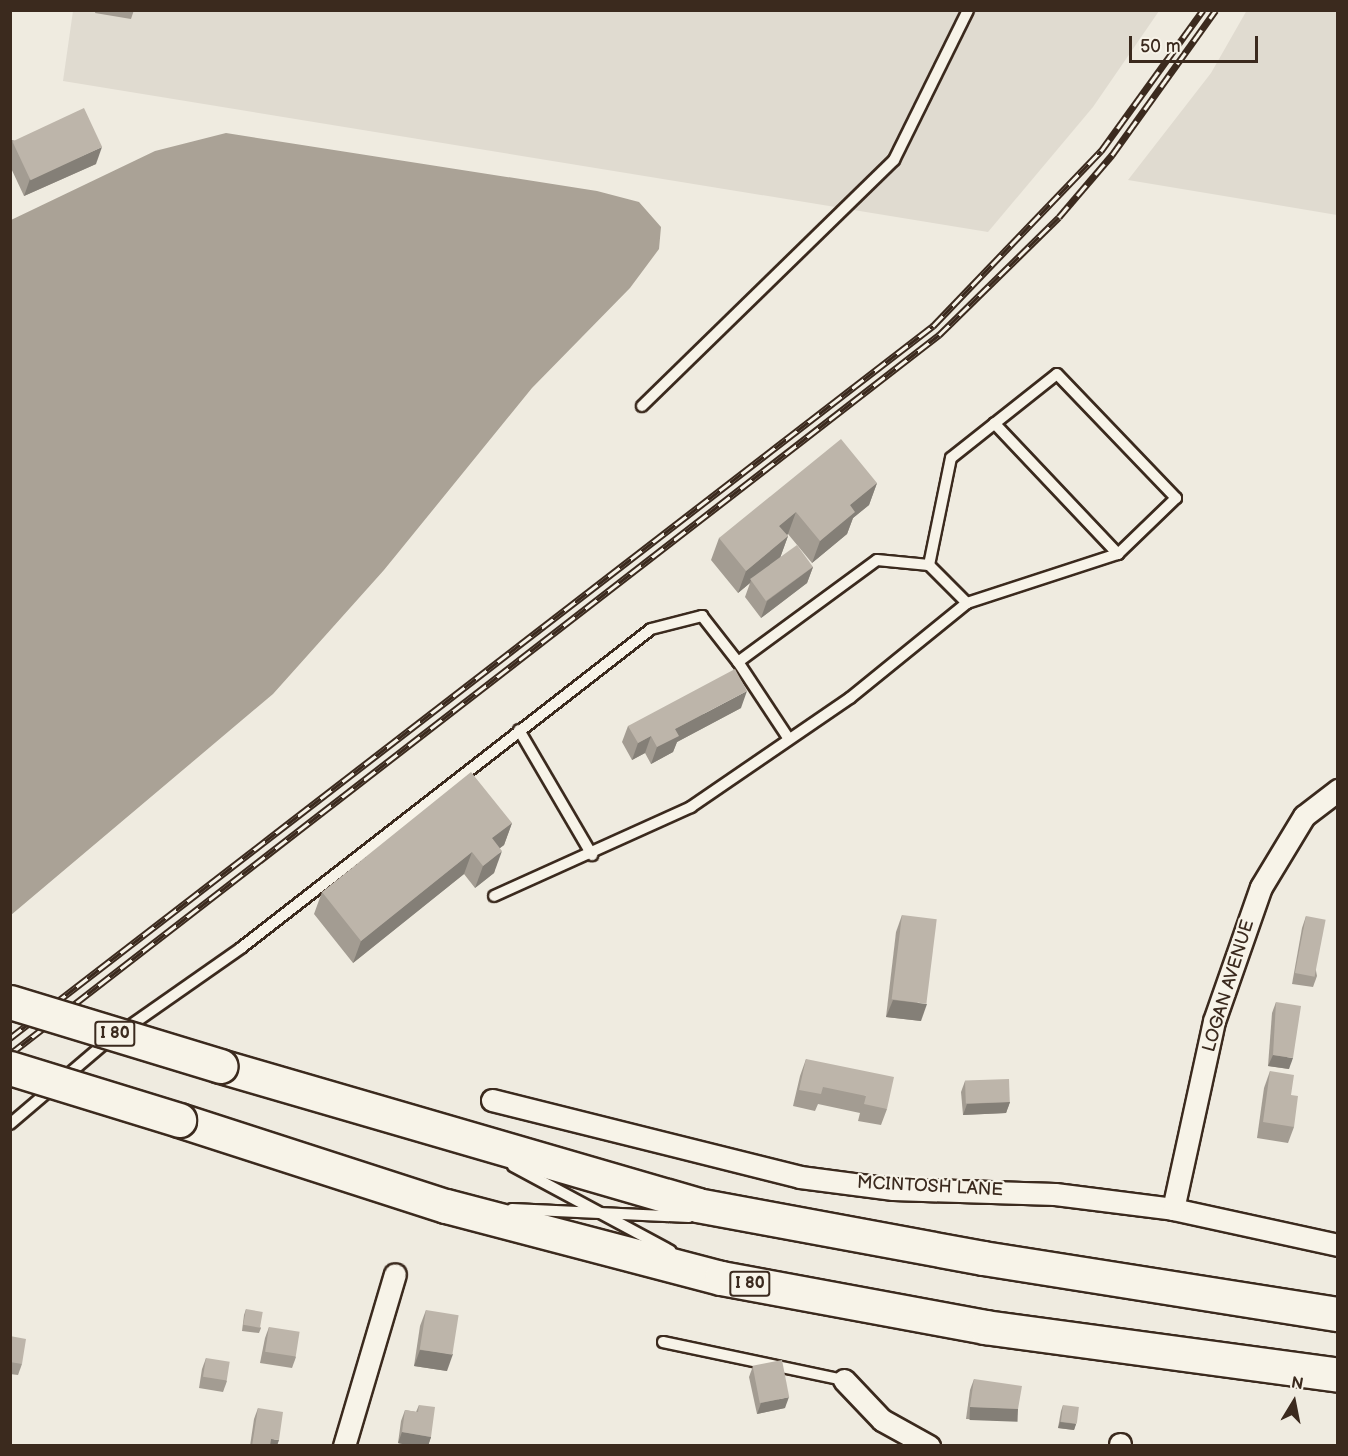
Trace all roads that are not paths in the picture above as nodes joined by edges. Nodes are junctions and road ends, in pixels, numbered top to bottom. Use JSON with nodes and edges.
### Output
{"nodes":[{"id":1,"x":968,"y":10,"type":"edge"},
{"id":2,"x":642,"y":406,"type":"dead end"},
{"id":3,"x":994,"y":423,"type":"junction"},
{"id":4,"x":1118,"y":554,"type":"junction"},
{"id":5,"x":929,"y":565,"type":"junction"},
{"id":6,"x":967,"y":603,"type":"junction"},
{"id":7,"x":738,"y":662,"type":"junction"},
{"id":8,"x":519,"y":730,"type":"junction"},
{"id":9,"x":789,"y":740,"type":"junction"},
{"id":10,"x":1338,"y":790,"type":"edge"},
{"id":11,"x":592,"y":855,"type":"junction"},
{"id":12,"x":494,"y":896,"type":"dead end"},
{"id":13,"x":10,"y":1002,"type":"edge"},
{"id":14,"x":10,"y":1068,"type":"edge"},
{"id":15,"x":492,"y":1100,"type":"dead end"},
{"id":16,"x":10,"y":1124,"type":"edge"},
{"id":17,"x":473,"y":1144,"type":"junction"},
{"id":18,"x":446,"y":1206,"type":"junction"},
{"id":19,"x":1173,"y":1209,"type":"junction"},
{"id":20,"x":600,"y":1213,"type":"junction"},
{"id":21,"x":782,"y":1221,"type":"junction"},
{"id":22,"x":1338,"y":1245,"type":"edge"},
{"id":23,"x":395,"y":1274,"type":"dead end"},
{"id":24,"x":722,"y":1278,"type":"junction"},
{"id":25,"x":1338,"y":1314,"type":"edge"},
{"id":26,"x":663,"y":1342,"type":"dead end"},
{"id":27,"x":1338,"y":1375,"type":"edge"},
{"id":28,"x":844,"y":1380,"type":"joint"},
{"id":29,"x":344,"y":1446,"type":"edge"},
{"id":30,"x":929,"y":1446,"type":"edge"}],
"edges":[{"from":1,"to":2,"type":"lane"},
{"from":3,"to":4,"type":"lane"},
{"from":3,"to":4,"type":"lane"},
{"from":3,"to":5,"type":"lane"},
{"from":4,"to":6,"type":"lane"},
{"from":5,"to":6,"type":"lane"},
{"from":5,"to":7,"type":"lane"},
{"from":6,"to":9,"type":"lane"},
{"from":7,"to":8,"type":"lane"},
{"from":7,"to":9,"type":"lane"},
{"from":8,"to":11,"type":"lane"},
{"from":8,"to":16,"type":"lane"},
{"from":9,"to":11,"type":"lane"},
{"from":10,"to":19,"type":"street","name":"LOGAN AVENUE"},
{"from":11,"to":12,"type":"lane"},
{"from":13,"to":17,"type":"highway","number":"I 80","bridge":true},
{"from":14,"to":18,"type":"highway","number":"I 80","bridge":true},
{"from":15,"to":19,"type":"street","name":"MCINTOSH LANE"},
{"from":17,"to":20,"type":"lane"},
{"from":17,"to":21,"type":"highway","number":"I 80"},
{"from":18,"to":20,"type":"lane"},
{"from":18,"to":24,"type":"highway","number":"I 80"},
{"from":19,"to":22,"type":"street","name":"MCINTOSH LANE"},
{"from":20,"to":21,"type":"lane"},
{"from":20,"to":24,"type":"lane"},
{"from":21,"to":25,"type":"highway","number":"I 80"},
{"from":23,"to":29,"type":"street"},
{"from":24,"to":27,"type":"highway","number":"I 80"},
{"from":26,"to":28,"type":"lane"},
{"from":28,"to":30,"type":"street"}]}
